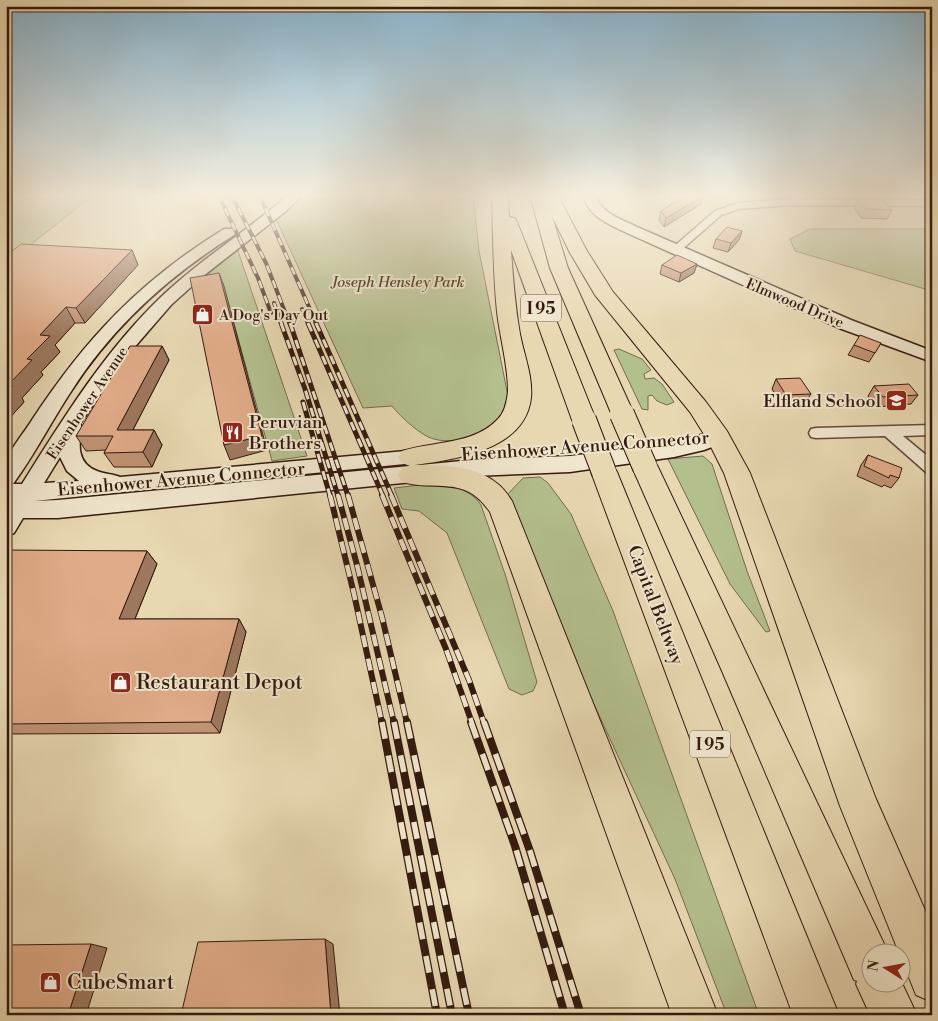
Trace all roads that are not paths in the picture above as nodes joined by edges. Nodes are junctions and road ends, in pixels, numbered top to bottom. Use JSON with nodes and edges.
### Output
{"nodes":[{"id":1,"x":215,"y":242,"type":"edge"},
{"id":2,"x":237,"y":242,"type":"edge"},
{"id":3,"x":502,"y":242,"type":"edge"},
{"id":4,"x":515,"y":242,"type":"edge"},
{"id":5,"x":551,"y":242,"type":"edge"},
{"id":6,"x":574,"y":242,"type":"edge"},
{"id":7,"x":658,"y":242,"type":"edge"},
{"id":8,"x":685,"y":242,"type":"edge"},
{"id":9,"x":675,"y":250,"type":"junction"},
{"id":10,"x":932,"y":357,"type":"edge"},
{"id":11,"x":75,"y":416,"type":"junction"},
{"id":12,"x":932,"y":430,"type":"edge"},
{"id":13,"x":889,"y":432,"type":"junction"},
{"id":14,"x":816,"y":433,"type":"dead end"},
{"id":15,"x":718,"y":437,"type":"junction"},
{"id":16,"x":411,"y":466,"type":"junction"},
{"id":17,"x":932,"y":469,"type":"edge"},
{"id":18,"x":6,"y":478,"type":"edge"},
{"id":19,"x":135,"y":484,"type":"junction"},
{"id":20,"x":13,"y":506,"type":"edge"},
{"id":21,"x":861,"y":944,"type":"edge"},
{"id":22,"x":932,"y":979,"type":"edge"},
{"id":23,"x":885,"y":994,"type":"edge"},
{"id":24,"x":695,"y":1015,"type":"edge"},
{"id":25,"x":816,"y":1015,"type":"edge"},
{"id":26,"x":894,"y":1015,"type":"edge"}],
"edges":[{"from":1,"to":18,"type":"main road","name":"Eisenhower Avenue"},
{"from":2,"to":11,"type":"main road","name":"Eisenhower Avenue"},
{"from":3,"to":16,"type":"highway"},
{"from":4,"to":25,"type":"highway","name":"Capital Beltway","number":"I 95","bridge":true},
{"from":5,"to":21,"type":"highway","number":"I 95","bridge":true},
{"from":6,"to":15,"type":"highway"},
{"from":7,"to":9,"type":"main road","name":"Elmwood Drive"},
{"from":8,"to":9,"type":"street"},
{"from":9,"to":10,"type":"main road","name":"Elmwood Drive"},
{"from":11,"to":19,"type":"main road"},
{"from":11,"to":20,"type":"main road","name":"Eisenhower Avenue"},
{"from":12,"to":13,"type":"street"},
{"from":13,"to":14,"type":"street"},
{"from":13,"to":17,"type":"street"},
{"from":15,"to":16,"type":"main road","name":"Eisenhower Avenue Connector"},
{"from":15,"to":22,"type":"highway"},
{"from":16,"to":19,"type":"main road","name":"Eisenhower Avenue Connector"},
{"from":16,"to":20,"type":"main road","name":"Eisenhower Avenue Connector"},
{"from":16,"to":24,"type":"highway"},
{"from":19,"to":20,"type":"main road","name":"Eisenhower Avenue Connector"},
{"from":23,"to":26,"type":"highway"}]}
